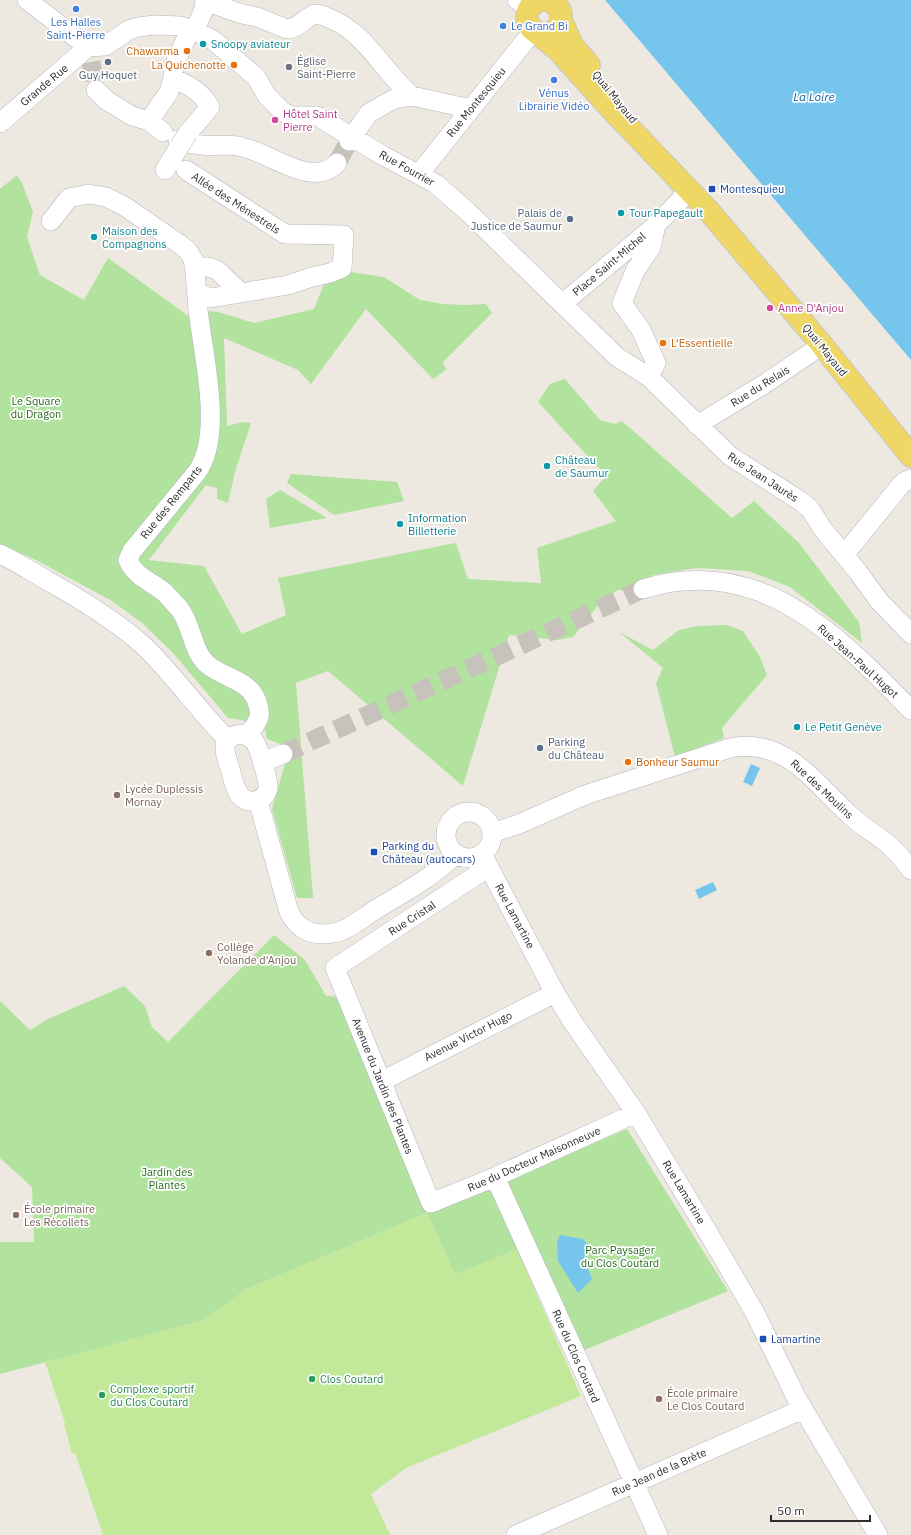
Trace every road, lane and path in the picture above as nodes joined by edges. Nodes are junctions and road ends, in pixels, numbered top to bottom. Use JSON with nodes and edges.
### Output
{"nodes":[{"id":1,"x":27,"y":0,"type":"edge"},
{"id":2,"x":205,"y":0,"type":"edge"},
{"id":3,"x":541,"y":6,"type":"edge"},
{"id":4,"x":193,"y":30,"type":"junction"},
{"id":5,"x":536,"y":32,"type":"junction"},
{"id":6,"x":90,"y":54,"type":"junction"},
{"id":7,"x":173,"y":78,"type":"junction"},
{"id":8,"x":96,"y":90,"type":"tunnel mouth"},
{"id":9,"x":412,"y":96,"type":"junction"},
{"id":10,"x":471,"y":109,"type":"junction"},
{"id":11,"x":0,"y":123,"type":"edge"},
{"id":12,"x":350,"y":139,"type":"junction"},
{"id":13,"x":173,"y":149,"type":"junction"},
{"id":14,"x":337,"y":163,"type":"tunnel mouth"},
{"id":15,"x":418,"y":174,"type":"junction"},
{"id":16,"x":690,"y":190,"type":"junction"},
{"id":17,"x":51,"y":221,"type":"dead end"},
{"id":18,"x":656,"y":225,"type":"junction"},
{"id":19,"x":195,"y":267,"type":"junction"},
{"id":20,"x":241,"y":293,"type":"junction"},
{"id":21,"x":197,"y":294,"type":"junction"},
{"id":22,"x":562,"y":304,"type":"junction"},
{"id":23,"x":822,"y":346,"type":"junction"},
{"id":24,"x":649,"y":377,"type":"junction"},
{"id":25,"x":697,"y":425,"type":"junction"},
{"id":26,"x":911,"y":456,"type":"edge"},
{"id":27,"x":911,"y":479,"type":"edge"},
{"id":28,"x":0,"y":554,"type":"edge"},
{"id":29,"x":844,"y":555,"type":"junction"},
{"id":30,"x":643,"y":589,"type":"tunnel mouth"},
{"id":31,"x":911,"y":634,"type":"edge"},
{"id":32,"x":911,"y":710,"type":"edge"},
{"id":33,"x":248,"y":736,"type":"junction"},
{"id":34,"x":228,"y":740,"type":"junction"},
{"id":35,"x":283,"y":754,"type":"tunnel mouth"},
{"id":36,"x":262,"y":762,"type":"junction"},
{"id":37,"x":258,"y":800,"type":"junction"},
{"id":38,"x":492,"y":833,"type":"junction"},
{"id":39,"x":456,"y":854,"type":"junction"},
{"id":40,"x":485,"y":861,"type":"junction"},
{"id":41,"x":911,"y":870,"type":"edge"},
{"id":42,"x":335,"y":968,"type":"joint"},
{"id":43,"x":555,"y":993,"type":"junction"},
{"id":44,"x":382,"y":1081,"type":"junction"},
{"id":45,"x":636,"y":1113,"type":"junction"},
{"id":46,"x":496,"y":1177,"type":"junction"},
{"id":47,"x":431,"y":1203,"type":"joint"},
{"id":48,"x":803,"y":1409,"type":"junction"},
{"id":49,"x":634,"y":1483,"type":"junction"},
{"id":50,"x":516,"y":1535,"type":"edge"},
{"id":51,"x":658,"y":1535,"type":"edge"},
{"id":52,"x":878,"y":1535,"type":"edge"}],
"edges":[{"from":1,"to":6,"type":"street"},
{"from":2,"to":4,"type":"street"},
{"from":2,"to":9,"type":"street"},
{"from":3,"to":5,"type":"main road"},
{"from":3,"to":5,"type":"main road"},
{"from":3,"to":16,"type":"main road","name":"Quai Mayaud"},
{"from":4,"to":6,"type":"street","name":"Rue Fourrier"},
{"from":4,"to":7,"type":"street"},
{"from":4,"to":12,"type":"street","name":"Rue Fourrier"},
{"from":5,"to":10,"type":"street","name":"Rue Montesquieu"},
{"from":5,"to":16,"type":"main road","name":"Quai Mayaud"},
{"from":6,"to":11,"type":"street","name":"Grande Rue"},
{"from":7,"to":13,"type":"street"},
{"from":7,"to":13,"type":"street"},
{"from":8,"to":13,"type":"street"},
{"from":9,"to":10,"type":"street"},
{"from":9,"to":12,"type":"street"},
{"from":10,"to":15,"type":"street","name":"Rue Montesquieu"},
{"from":12,"to":15,"type":"street","name":"Rue Fourrier"},
{"from":13,"to":14,"type":"street"},
{"from":13,"to":20,"type":"street","name":"Allée des Ménestrels"},
{"from":15,"to":22,"type":"street","name":"Rue Fourrier"},
{"from":16,"to":18,"type":"street","name":"Place Saint-Michel"},
{"from":16,"to":23,"type":"main road","name":"Quai Mayaud"},
{"from":17,"to":19,"type":"street","name":"Rue des Remparts"},
{"from":18,"to":22,"type":"street","name":"Place Saint-Michel"},
{"from":18,"to":24,"type":"street"},
{"from":19,"to":20,"type":"street"},
{"from":19,"to":21,"type":"street","name":"Rue des Remparts"},
{"from":20,"to":21,"type":"street"},
{"from":21,"to":33,"type":"street","name":"Rue des Remparts"},
{"from":22,"to":24,"type":"street","name":"Rue Jean Jaurès"},
{"from":23,"to":25,"type":"street","name":"Rue du Relais"},
{"from":23,"to":26,"type":"main road","name":"Quai Mayaud"},
{"from":24,"to":25,"type":"street","name":"Rue Jean Jaurès"},
{"from":25,"to":29,"type":"street","name":"Rue Jean Jaurès"},
{"from":27,"to":29,"type":"street"},
{"from":28,"to":34,"type":"street"},
{"from":29,"to":31,"type":"street","name":"Rue Jean Jaurès"},
{"from":30,"to":32,"type":"street","name":"Rue Jean-Paul Hugot"},
{"from":33,"to":34,"type":"street"},
{"from":33,"to":36,"type":"street"},
{"from":34,"to":37,"type":"street"},
{"from":35,"to":36,"type":"street"},
{"from":36,"to":37,"type":"street"},
{"from":37,"to":39,"type":"street"},
{"from":38,"to":39,"type":"street"},
{"from":38,"to":40,"type":"street"},
{"from":38,"to":41,"type":"street","name":"Rue des Moulins"},
{"from":39,"to":40,"type":"street"},
{"from":40,"to":42,"type":"street","name":"Rue Cristal"},
{"from":40,"to":43,"type":"street","name":"Rue Lamartine"},
{"from":42,"to":44,"type":"street","name":"Avenue du Jardin des Plantes"},
{"from":43,"to":44,"type":"street","name":"Avenue Victor Hugo"},
{"from":43,"to":45,"type":"street","name":"Rue Lamartine"},
{"from":44,"to":47,"type":"street","name":"Avenue du Jardin des Plantes"},
{"from":45,"to":46,"type":"street","name":"Rue du Docteur Maisonneuve"},
{"from":45,"to":48,"type":"street","name":"Rue Lamartine"},
{"from":46,"to":47,"type":"street","name":"Rue du Docteur Maisonneuve"},
{"from":46,"to":49,"type":"street","name":"Rue du Clos Coutard"},
{"from":48,"to":49,"type":"street","name":"Rue Jean de la Brète"},
{"from":48,"to":52,"type":"street","name":"Rue Lamartine"},
{"from":49,"to":50,"type":"street","name":"Rue Jean de la Brète"},
{"from":49,"to":51,"type":"street","name":"Rue du Clos Coutard"}]}
